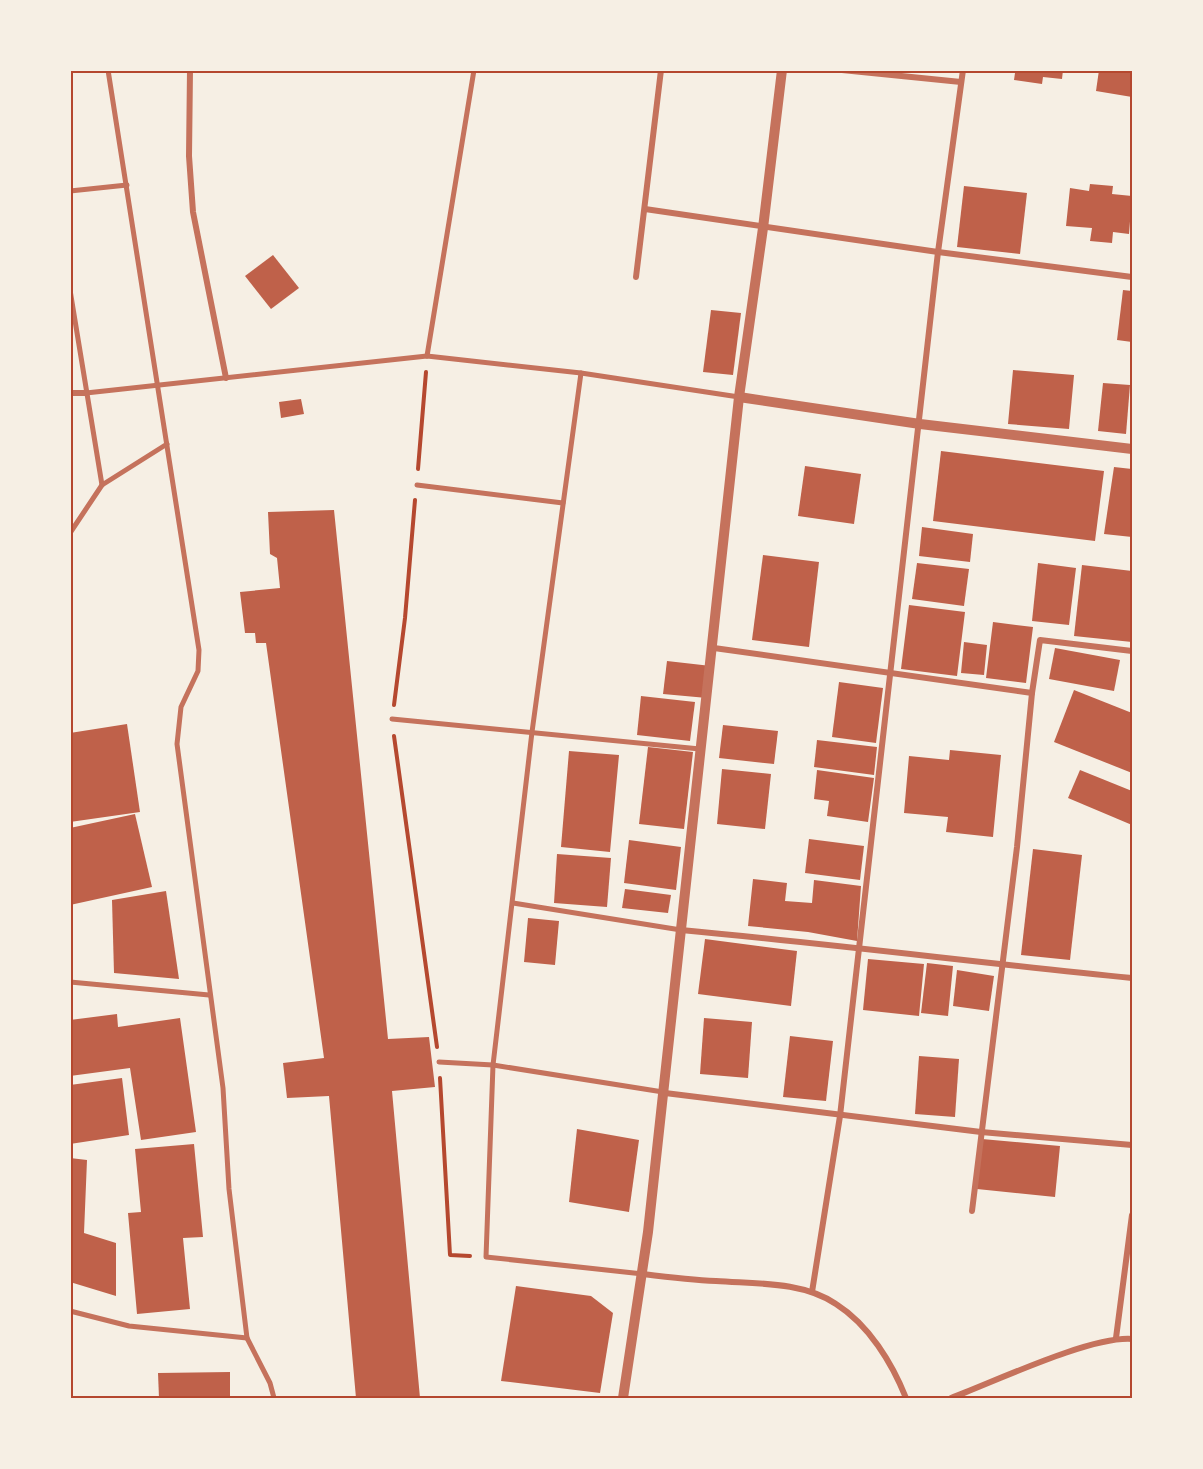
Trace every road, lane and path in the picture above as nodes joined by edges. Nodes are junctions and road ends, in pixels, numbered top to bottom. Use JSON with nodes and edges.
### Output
{"nodes":[{"id":1,"x":108,"y":70,"type":"edge"},
{"id":2,"x":190,"y":70,"type":"edge"},
{"id":3,"x":474,"y":70,"type":"edge"},
{"id":4,"x":661,"y":70,"type":"edge"},
{"id":5,"x":782,"y":70,"type":"edge"},
{"id":6,"x":842,"y":70,"type":"edge"},
{"id":7,"x":963,"y":70,"type":"edge"},
{"id":8,"x":961,"y":82,"type":"junction"},
{"id":9,"x":127,"y":185,"type":"junction"},
{"id":10,"x":70,"y":190,"type":"edge"},
{"id":11,"x":645,"y":209,"type":"junction"},
{"id":12,"x":764,"y":228,"type":"junction"},
{"id":13,"x":938,"y":252,"type":"junction"},
{"id":14,"x":1132,"y":277,"type":"edge"},
{"id":15,"x":636,"y":278,"type":"dead end"},
{"id":16,"x":70,"y":290,"type":"edge"},
{"id":17,"x":427,"y":356,"type":"junction"},
{"id":18,"x":581,"y":373,"type":"junction"},
{"id":19,"x":226,"y":378,"type":"junction"},
{"id":20,"x":159,"y":386,"type":"junction"},
{"id":21,"x":70,"y":393,"type":"edge"},
{"id":22,"x":86,"y":393,"type":"junction"},
{"id":23,"x":740,"y":397,"type":"junction"},
{"id":24,"x":920,"y":424,"type":"junction"},
{"id":25,"x":167,"y":444,"type":"junction"},
{"id":26,"x":1132,"y":449,"type":"edge"},
{"id":27,"x":102,"y":485,"type":"junction"},
{"id":28,"x":417,"y":485,"type":"junction"},
{"id":29,"x":563,"y":503,"type":"junction"},
{"id":30,"x":70,"y":533,"type":"edge"},
{"id":31,"x":714,"y":648,"type":"junction"},
{"id":32,"x":1132,"y":651,"type":"edge"},
{"id":33,"x":890,"y":672,"type":"junction"},
{"id":34,"x":1032,"y":693,"type":"junction"},
{"id":35,"x":392,"y":719,"type":"junction"},
{"id":36,"x":532,"y":732,"type":"junction"},
{"id":37,"x":702,"y":749,"type":"junction"},
{"id":38,"x":513,"y":903,"type":"junction"},
{"id":39,"x":681,"y":930,"type":"junction"},
{"id":40,"x":858,"y":946,"type":"junction"},
{"id":41,"x":1002,"y":965,"type":"junction"},
{"id":42,"x":1132,"y":978,"type":"edge"},
{"id":43,"x":70,"y":982,"type":"edge"},
{"id":44,"x":209,"y":995,"type":"junction"},
{"id":45,"x":439,"y":1062,"type":"junction"},
{"id":46,"x":493,"y":1065,"type":"junction"},
{"id":47,"x":665,"y":1093,"type":"junction"},
{"id":48,"x":840,"y":1116,"type":"junction"},
{"id":49,"x":981,"y":1132,"type":"junction"},
{"id":50,"x":1132,"y":1145,"type":"edge"},
{"id":51,"x":972,"y":1211,"type":"dead end"},
{"id":52,"x":1132,"y":1215,"type":"edge"},
{"id":53,"x":486,"y":1257,"type":"junction"},
{"id":54,"x":643,"y":1274,"type":"junction"},
{"id":55,"x":812,"y":1292,"type":"junction"},
{"id":56,"x":70,"y":1311,"type":"edge"},
{"id":57,"x":248,"y":1338,"type":"junction"},
{"id":58,"x":1116,"y":1338,"type":"junction"},
{"id":59,"x":1132,"y":1339,"type":"edge"},
{"id":60,"x":274,"y":1398,"type":"edge"},
{"id":61,"x":623,"y":1398,"type":"edge"},
{"id":62,"x":906,"y":1398,"type":"edge"},
{"id":63,"x":951,"y":1398,"type":"edge"}],
"edges":[{"from":1,"to":9,"type":"street"},
{"from":2,"to":19,"type":"street"},
{"from":3,"to":17,"type":"street"},
{"from":4,"to":11,"type":"street"},
{"from":5,"to":12,"type":"street"},
{"from":6,"to":8,"type":"street"},
{"from":7,"to":8,"type":"street"},
{"from":8,"to":13,"type":"street"},
{"from":9,"to":10,"type":"street"},
{"from":9,"to":20,"type":"street"},
{"from":11,"to":12,"type":"street"},
{"from":11,"to":15,"type":"street"},
{"from":12,"to":13,"type":"street"},
{"from":12,"to":23,"type":"street"},
{"from":13,"to":14,"type":"street"},
{"from":13,"to":24,"type":"street"},
{"from":16,"to":22,"type":"street"},
{"from":17,"to":18,"type":"street"},
{"from":17,"to":19,"type":"street"},
{"from":17,"to":28,"type":"path"},
{"from":18,"to":23,"type":"street"},
{"from":18,"to":29,"type":"street"},
{"from":19,"to":20,"type":"street"},
{"from":20,"to":22,"type":"street"},
{"from":20,"to":25,"type":"street"},
{"from":21,"to":22,"type":"street"},
{"from":22,"to":27,"type":"street"},
{"from":23,"to":24,"type":"street"},
{"from":23,"to":31,"type":"street"},
{"from":24,"to":26,"type":"street"},
{"from":24,"to":33,"type":"street"},
{"from":25,"to":27,"type":"street"},
{"from":25,"to":44,"type":"street"},
{"from":27,"to":30,"type":"street"},
{"from":28,"to":29,"type":"street"},
{"from":28,"to":35,"type":"path"},
{"from":29,"to":36,"type":"street"},
{"from":31,"to":33,"type":"street"},
{"from":31,"to":37,"type":"street"},
{"from":32,"to":34,"type":"street"},
{"from":33,"to":34,"type":"street"},
{"from":33,"to":40,"type":"street"},
{"from":34,"to":41,"type":"street"},
{"from":35,"to":36,"type":"street"},
{"from":35,"to":45,"type":"path"},
{"from":36,"to":37,"type":"street"},
{"from":36,"to":38,"type":"street"},
{"from":37,"to":39,"type":"street"},
{"from":38,"to":39,"type":"street"},
{"from":38,"to":46,"type":"street"},
{"from":39,"to":40,"type":"street"},
{"from":39,"to":47,"type":"street"},
{"from":40,"to":41,"type":"street"},
{"from":40,"to":48,"type":"street"},
{"from":41,"to":42,"type":"street"},
{"from":41,"to":49,"type":"street"},
{"from":43,"to":44,"type":"street"},
{"from":44,"to":57,"type":"street"},
{"from":45,"to":46,"type":"street"},
{"from":45,"to":53,"type":"path"},
{"from":46,"to":47,"type":"street"},
{"from":46,"to":53,"type":"street"},
{"from":47,"to":48,"type":"street"},
{"from":47,"to":54,"type":"street"},
{"from":48,"to":49,"type":"street"},
{"from":48,"to":55,"type":"street"},
{"from":49,"to":50,"type":"street"},
{"from":49,"to":51,"type":"street"},
{"from":52,"to":58,"type":"street"},
{"from":53,"to":54,"type":"street"},
{"from":54,"to":55,"type":"street"},
{"from":54,"to":61,"type":"street"},
{"from":55,"to":62,"type":"street"},
{"from":56,"to":57,"type":"street"},
{"from":57,"to":60,"type":"street"},
{"from":58,"to":59,"type":"street"},
{"from":58,"to":63,"type":"street"}]}
